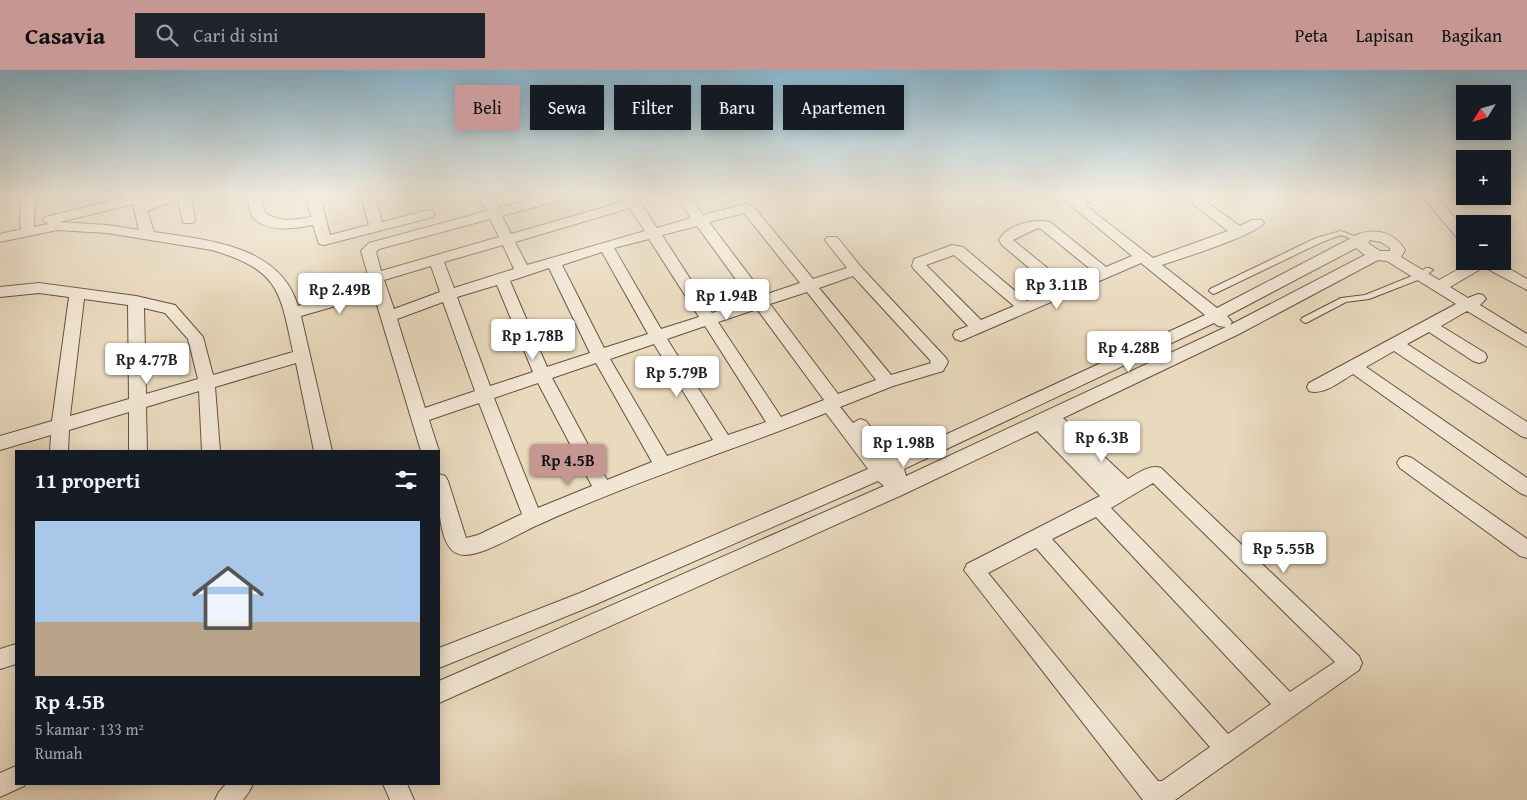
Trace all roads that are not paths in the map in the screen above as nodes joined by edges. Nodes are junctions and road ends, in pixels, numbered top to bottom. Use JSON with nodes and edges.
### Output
{"nodes":[{"id":1,"x":38,"y":230,"type":"edge"},
{"id":2,"x":107,"y":230,"type":"edge"},
{"id":3,"x":146,"y":230,"type":"edge"},
{"id":4,"x":322,"y":230,"type":"edge"},
{"id":5,"x":365,"y":230,"type":"edge"},
{"id":6,"x":435,"y":230,"type":"edge"},
{"id":7,"x":503,"y":230,"type":"edge"},
{"id":8,"x":539,"y":230,"type":"edge"},
{"id":9,"x":650,"y":230,"type":"edge"},
{"id":10,"x":665,"y":230,"type":"edge"},
{"id":11,"x":708,"y":230,"type":"edge"},
{"id":12,"x":765,"y":230,"type":"edge"},
{"id":13,"x":1020,"y":230,"type":"edge"},
{"id":14,"x":1051,"y":230,"type":"edge"},
{"id":15,"x":1108,"y":230,"type":"edge"},
{"id":16,"x":1236,"y":230,"type":"edge"},
{"id":17,"x":1243,"y":230,"type":"edge"},
{"id":18,"x":1239,"y":232,"type":"junction"},
{"id":19,"x":652,"y":234,"type":"junction"},
{"id":20,"x":148,"y":236,"type":"junction"},
{"id":21,"x":0,"y":238,"type":"edge"},
{"id":22,"x":508,"y":240,"type":"junction"},
{"id":23,"x":832,"y":240,"type":"dead end"},
{"id":24,"x":1360,"y":240,"type":"junction"},
{"id":25,"x":606,"y":246,"type":"junction"},
{"id":26,"x":1388,"y":254,"type":"junction"},
{"id":27,"x":436,"y":260,"type":"junction"},
{"id":28,"x":1147,"y":261,"type":"junction"},
{"id":29,"x":554,"y":263,"type":"junction"},
{"id":30,"x":856,"y":270,"type":"junction"},
{"id":31,"x":523,"y":272,"type":"junction"},
{"id":32,"x":1424,"y":273,"type":"junction"},
{"id":33,"x":1104,"y":274,"type":"junction"},
{"id":34,"x":1293,"y":275,"type":"junction"},
{"id":35,"x":501,"y":278,"type":"junction"},
{"id":36,"x":1444,"y":284,"type":"junction"},
{"id":37,"x":810,"y":285,"type":"junction"},
{"id":38,"x":1527,"y":285,"type":"edge"},
{"id":39,"x":380,"y":287,"type":"junction"},
{"id":40,"x":1313,"y":288,"type":"junction"},
{"id":41,"x":1065,"y":290,"type":"junction"},
{"id":42,"x":1213,"y":291,"type":"dead end"},
{"id":43,"x":77,"y":293,"type":"junction"},
{"id":44,"x":448,"y":295,"type":"junction"},
{"id":45,"x":1,"y":296,"type":"edge"},
{"id":46,"x":136,"y":301,"type":"junction"},
{"id":47,"x":762,"y":302,"type":"junction"},
{"id":48,"x":1473,"y":302,"type":"junction"},
{"id":49,"x":1025,"y":307,"type":"junction"},
{"id":50,"x":1217,"y":315,"type":"junction"},
{"id":51,"x":389,"y":316,"type":"junction"},
{"id":52,"x":294,"y":317,"type":"junction"},
{"id":53,"x":1305,"y":320,"type":"dead end"},
{"id":54,"x":708,"y":321,"type":"junction"},
{"id":55,"x":1429,"y":325,"type":"junction"},
{"id":56,"x":979,"y":327,"type":"junction"},
{"id":57,"x":1527,"y":328,"type":"edge"},
{"id":58,"x":1233,"y":330,"type":"junction"},
{"id":59,"x":960,"y":335,"type":"dead end"},
{"id":60,"x":657,"y":336,"type":"junction"},
{"id":61,"x":1527,"y":341,"type":"edge"},
{"id":62,"x":1395,"y":344,"type":"junction"},
{"id":63,"x":303,"y":355,"type":"junction"},
{"id":64,"x":600,"y":356,"type":"junction"},
{"id":65,"x":1479,"y":356,"type":"dead end"},
{"id":66,"x":1353,"y":366,"type":"junction"},
{"id":67,"x":542,"y":374,"type":"junction"},
{"id":68,"x":887,"y":382,"type":"junction"},
{"id":69,"x":207,"y":384,"type":"junction"},
{"id":70,"x":1315,"y":387,"type":"dead end"},
{"id":71,"x":484,"y":394,"type":"junction"},
{"id":72,"x":835,"y":402,"type":"junction"},
{"id":73,"x":138,"y":404,"type":"junction"},
{"id":74,"x":420,"y":416,"type":"junction"},
{"id":75,"x":1045,"y":419,"type":"junction"},
{"id":76,"x":777,"y":425,"type":"junction"},
{"id":77,"x":60,"y":426,"type":"junction"},
{"id":78,"x":1527,"y":431,"type":"edge"},
{"id":79,"x":0,"y":443,"type":"edge"},
{"id":80,"x":724,"y":444,"type":"junction"},
{"id":81,"x":59,"y":450,"type":"edge"},
{"id":82,"x":138,"y":450,"type":"edge"},
{"id":83,"x":211,"y":450,"type":"edge"},
{"id":84,"x":324,"y":450,"type":"edge"},
{"id":85,"x":430,"y":450,"type":"edge"},
{"id":86,"x":1406,"y":463,"type":"dead end"},
{"id":87,"x":663,"y":465,"type":"junction"},
{"id":88,"x":886,"y":470,"type":"junction"},
{"id":89,"x":440,"y":484,"type":"edge"},
{"id":90,"x":901,"y":488,"type":"junction"},
{"id":91,"x":1527,"y":488,"type":"edge"},
{"id":92,"x":603,"y":490,"type":"junction"},
{"id":93,"x":1113,"y":498,"type":"junction"},
{"id":94,"x":533,"y":518,"type":"junction"},
{"id":95,"x":1038,"y":537,"type":"junction"},
{"id":96,"x":1527,"y":550,"type":"edge"},
{"id":97,"x":15,"y":654,"type":"edge"},
{"id":98,"x":440,"y":658,"type":"edge"},
{"id":99,"x":0,"y":659,"type":"edge"},
{"id":100,"x":440,"y":692,"type":"edge"},
{"id":101,"x":1288,"y":706,"type":"junction"},
{"id":102,"x":1226,"y":750,"type":"junction"},
{"id":103,"x":15,"y":778,"type":"edge"},
{"id":104,"x":0,"y":785,"type":"edge"},
{"id":105,"x":396,"y":785,"type":"edge"},
{"id":106,"x":402,"y":800,"type":"edge"}],
"edges":[{"from":1,"to":21,"type":"street"},
{"from":2,"to":20,"type":"street"},
{"from":3,"to":20,"type":"street"},
{"from":4,"to":5,"type":"street"},
{"from":6,"to":39,"type":"street"},
{"from":7,"to":22,"type":"street"},
{"from":8,"to":22,"type":"street"},
{"from":9,"to":19,"type":"street"},
{"from":10,"to":19,"type":"street"},
{"from":11,"to":47,"type":"street"},
{"from":12,"to":37,"type":"street"},
{"from":13,"to":41,"type":"street"},
{"from":14,"to":33,"type":"street"},
{"from":15,"to":28,"type":"street"},
{"from":16,"to":18,"type":"street"},
{"from":17,"to":18,"type":"street"},
{"from":18,"to":28,"type":"street"},
{"from":19,"to":25,"type":"street"},
{"from":19,"to":54,"type":"street"},
{"from":20,"to":52,"type":"street"},
{"from":22,"to":27,"type":"street"},
{"from":22,"to":31,"type":"street"},
{"from":23,"to":30,"type":"street"},
{"from":24,"to":26,"type":"street"},
{"from":24,"to":26,"type":"street"},
{"from":24,"to":34,"type":"street"},
{"from":24,"to":42,"type":"lane"},
{"from":25,"to":29,"type":"street"},
{"from":25,"to":60,"type":"street"},
{"from":26,"to":32,"type":"street"},
{"from":26,"to":40,"type":"street"},
{"from":27,"to":39,"type":"street"},
{"from":27,"to":44,"type":"street"},
{"from":28,"to":33,"type":"street"},
{"from":28,"to":50,"type":"street"},
{"from":29,"to":31,"type":"street"},
{"from":29,"to":64,"type":"street"},
{"from":30,"to":37,"type":"street"},
{"from":30,"to":68,"type":"street"},
{"from":31,"to":35,"type":"street"},
{"from":32,"to":36,"type":"street"},
{"from":32,"to":53,"type":"lane"},
{"from":33,"to":41,"type":"street"},
{"from":34,"to":40,"type":"street"},
{"from":34,"to":50,"type":"street"},
{"from":35,"to":44,"type":"street"},
{"from":35,"to":67,"type":"street"},
{"from":36,"to":38,"type":"street"},
{"from":36,"to":48,"type":"street"},
{"from":37,"to":47,"type":"street"},
{"from":37,"to":68,"type":"street"},
{"from":39,"to":51,"type":"street"},
{"from":39,"to":52,"type":"street"},
{"from":40,"to":58,"type":"street"},
{"from":41,"to":49,"type":"street"},
{"from":43,"to":45,"type":"street"},
{"from":43,"to":46,"type":"street"},
{"from":43,"to":77,"type":"street"},
{"from":44,"to":51,"type":"street"},
{"from":44,"to":71,"type":"street"},
{"from":46,"to":69,"type":"street"},
{"from":46,"to":73,"type":"street"},
{"from":47,"to":54,"type":"street"},
{"from":47,"to":72,"type":"street"},
{"from":48,"to":55,"type":"street"},
{"from":48,"to":57,"type":"street"},
{"from":48,"to":61,"type":"street"},
{"from":49,"to":56,"type":"street"},
{"from":49,"to":56,"type":"street"},
{"from":50,"to":58,"type":"street"},
{"from":50,"to":88,"type":"street"},
{"from":51,"to":74,"type":"street"},
{"from":52,"to":63,"type":"street"},
{"from":54,"to":60,"type":"street"},
{"from":54,"to":76,"type":"street"},
{"from":55,"to":62,"type":"street"},
{"from":55,"to":65,"type":"street"},
{"from":56,"to":59,"type":"street"},
{"from":58,"to":75,"type":"street"},
{"from":60,"to":64,"type":"street"},
{"from":60,"to":80,"type":"street"},
{"from":62,"to":66,"type":"street"},
{"from":62,"to":78,"type":"street"},
{"from":63,"to":69,"type":"street"},
{"from":63,"to":84,"type":"street"},
{"from":64,"to":67,"type":"street"},
{"from":64,"to":87,"type":"street"},
{"from":66,"to":70,"type":"street"},
{"from":66,"to":91,"type":"street"},
{"from":67,"to":71,"type":"street"},
{"from":67,"to":92,"type":"street"},
{"from":68,"to":72,"type":"street"},
{"from":69,"to":73,"type":"street"},
{"from":69,"to":83,"type":"street"},
{"from":71,"to":74,"type":"street"},
{"from":71,"to":94,"type":"street"},
{"from":72,"to":76,"type":"street"},
{"from":72,"to":88,"type":"street"},
{"from":73,"to":77,"type":"street"},
{"from":73,"to":82,"type":"street"},
{"from":74,"to":85,"type":"street"},
{"from":75,"to":90,"type":"street"},
{"from":75,"to":93,"type":"street"},
{"from":76,"to":80,"type":"street"},
{"from":77,"to":79,"type":"street"},
{"from":77,"to":81,"type":"street"},
{"from":80,"to":87,"type":"street"},
{"from":86,"to":96,"type":"street"},
{"from":87,"to":92,"type":"street"},
{"from":88,"to":90,"type":"street"},
{"from":88,"to":98,"type":"street"},
{"from":89,"to":94,"type":"street"},
{"from":90,"to":100,"type":"street"},
{"from":92,"to":94,"type":"street"},
{"from":93,"to":95,"type":"street"},
{"from":93,"to":101,"type":"street"},
{"from":93,"to":101,"type":"street"},
{"from":95,"to":102,"type":"street"},
{"from":95,"to":102,"type":"street"},
{"from":97,"to":99,"type":"street"},
{"from":101,"to":102,"type":"street"},
{"from":103,"to":104,"type":"street"},
{"from":105,"to":106,"type":"street"}]}
